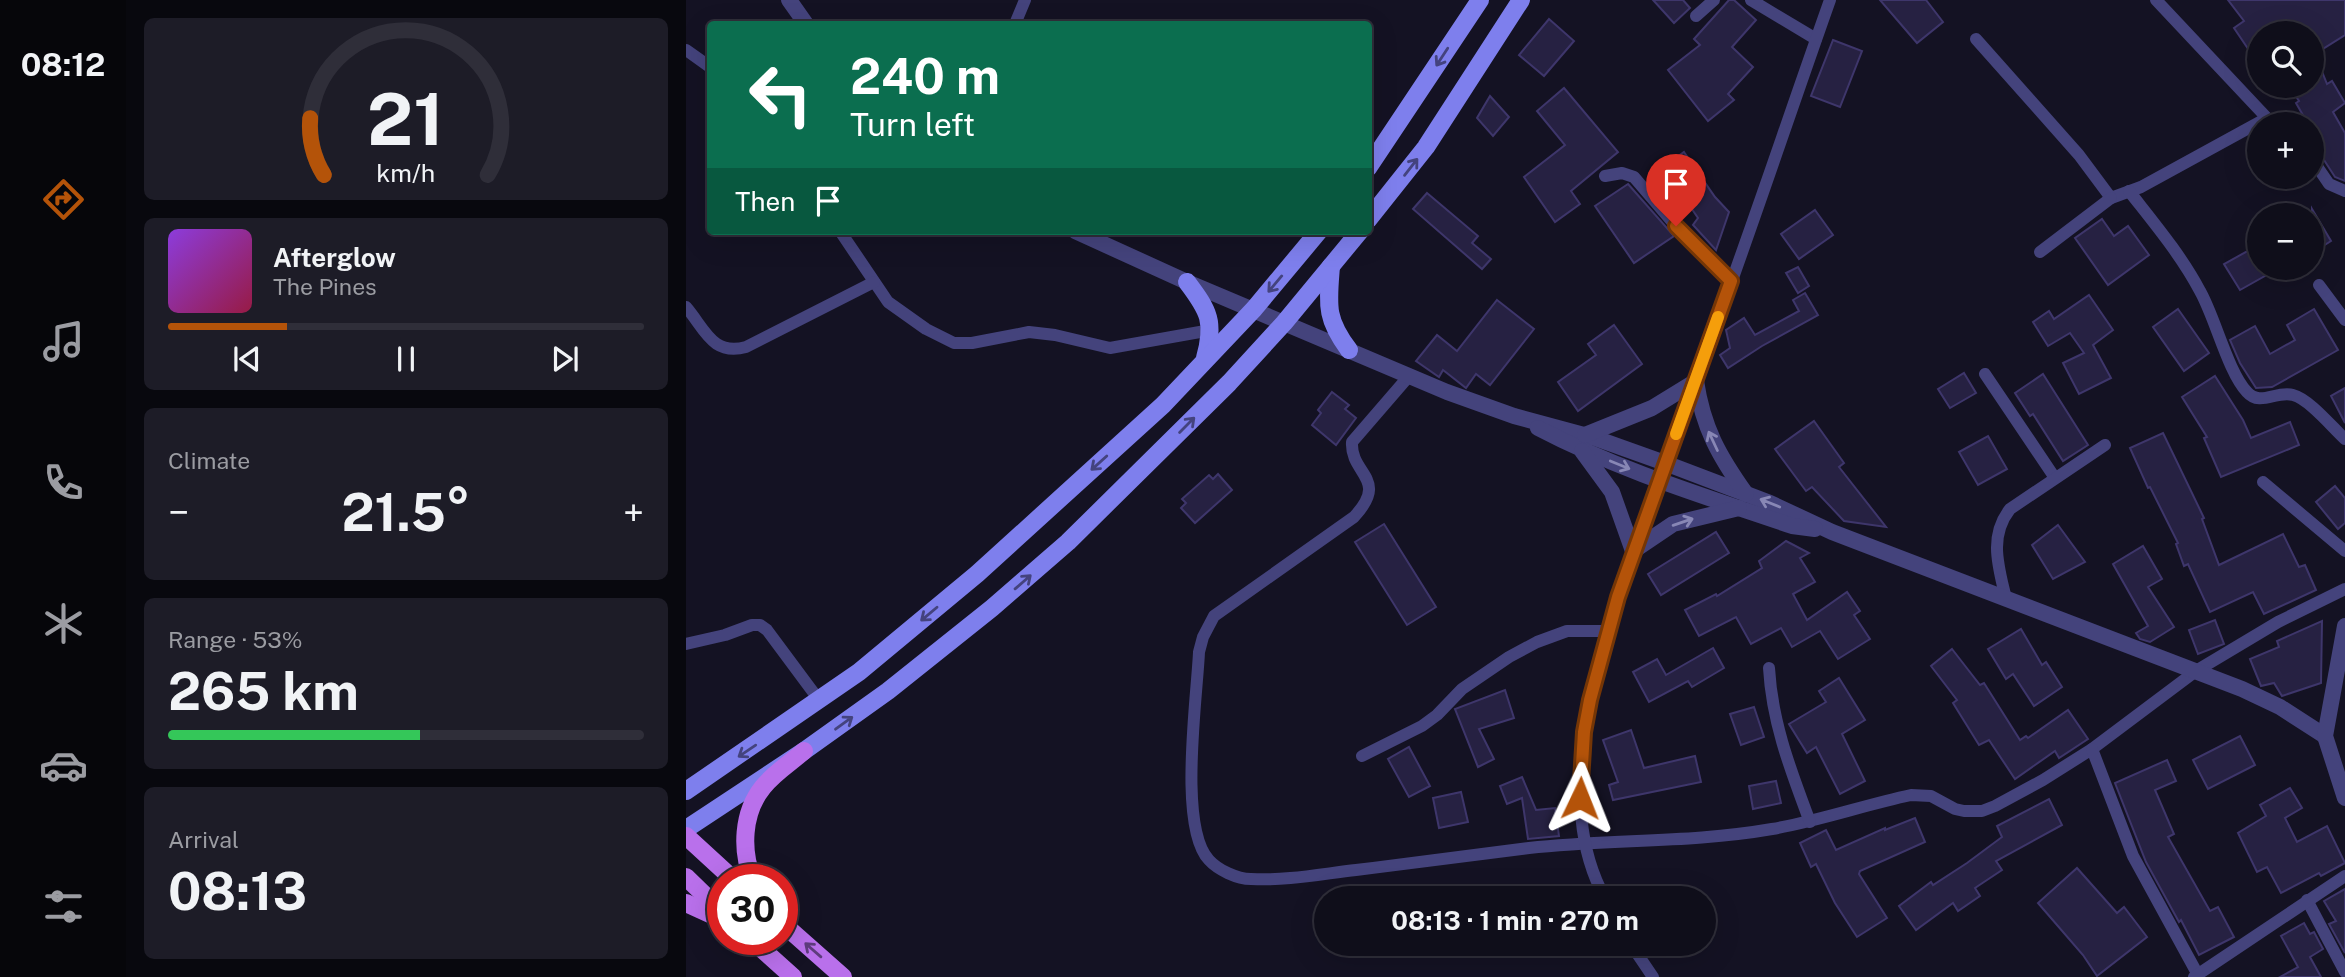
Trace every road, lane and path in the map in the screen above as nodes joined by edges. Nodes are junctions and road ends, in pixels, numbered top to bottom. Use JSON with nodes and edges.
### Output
{"nodes":[{"id":1,"x":789,"y":0,"type":"edge"},
{"id":2,"x":1025,"y":0,"type":"edge"},
{"id":3,"x":1480,"y":0,"type":"edge"},
{"id":4,"x":1521,"y":0,"type":"edge"},
{"id":5,"x":1714,"y":0,"type":"edge"},
{"id":6,"x":1751,"y":0,"type":"edge"},
{"id":7,"x":1830,"y":0,"type":"edge"},
{"id":8,"x":2157,"y":0,"type":"edge"},
{"id":9,"x":1696,"y":16,"type":"dead end"},
{"id":10,"x":804,"y":21,"type":"edge"},
{"id":11,"x":1016,"y":21,"type":"edge"},
{"id":12,"x":1816,"y":39,"type":"junction"},
{"id":13,"x":1976,"y":39,"type":"dead end"},
{"id":14,"x":686,"y":50,"type":"edge"},
{"id":15,"x":707,"y":65,"type":"edge"},
{"id":16,"x":2264,"y":112,"type":"edge"},
{"id":17,"x":2247,"y":134,"type":"edge"},
{"id":18,"x":1372,"y":162,"type":"edge"},
{"id":19,"x":1605,"y":176,"type":"dead end"},
{"id":20,"x":2324,"y":177,"type":"edge"},
{"id":21,"x":2129,"y":191,"type":"junction"},
{"id":22,"x":2345,"y":191,"type":"edge"},
{"id":23,"x":2111,"y":198,"type":"junction"},
{"id":24,"x":1372,"y":215,"type":"edge"},
{"id":25,"x":843,"y":235,"type":"edge"},
{"id":26,"x":1084,"y":235,"type":"edge"},
{"id":27,"x":1316,"y":235,"type":"edge"},
{"id":28,"x":1357,"y":235,"type":"edge"},
{"id":29,"x":2040,"y":252,"type":"dead end"},
{"id":30,"x":1331,"y":267,"type":"junction"},
{"id":31,"x":1731,"y":281,"type":"junction"},
{"id":32,"x":874,"y":282,"type":"junction"},
{"id":33,"x":1187,"y":282,"type":"junction"},
{"id":34,"x":2319,"y":285,"type":"dead end"},
{"id":35,"x":686,"y":307,"type":"edge"},
{"id":36,"x":1254,"y":309,"type":"junction"},
{"id":37,"x":2345,"y":320,"type":"edge"},
{"id":38,"x":1284,"y":323,"type":"junction"},
{"id":39,"x":1211,"y":330,"type":"junction"},
{"id":40,"x":1349,"y":350,"type":"junction"},
{"id":41,"x":1205,"y":359,"type":"junction"},
{"id":42,"x":1985,"y":374,"type":"dead end"},
{"id":43,"x":1409,"y":376,"type":"junction"},
{"id":44,"x":1696,"y":381,"type":"junction"},
{"id":45,"x":2345,"y":439,"type":"edge"},
{"id":46,"x":1583,"y":442,"type":"junction"},
{"id":47,"x":2105,"y":445,"type":"dead end"},
{"id":48,"x":1665,"y":463,"type":"junction"},
{"id":49,"x":2055,"y":478,"type":"junction"},
{"id":50,"x":1658,"y":480,"type":"junction"},
{"id":51,"x":2263,"y":482,"type":"dead end"},
{"id":52,"x":1742,"y":501,"type":"junction"},
{"id":53,"x":1633,"y":551,"type":"junction"},
{"id":54,"x":2345,"y":551,"type":"edge"},
{"id":55,"x":2345,"y":589,"type":"edge"},
{"id":56,"x":2006,"y":599,"type":"junction"},
{"id":57,"x":2345,"y":626,"type":"edge"},
{"id":58,"x":1608,"y":631,"type":"junction"},
{"id":59,"x":686,"y":644,"type":"edge"},
{"id":60,"x":1769,"y":668,"type":"dead end"},
{"id":61,"x":2196,"y":671,"type":"junction"},
{"id":62,"x":819,"y":700,"type":"junction"},
{"id":63,"x":2325,"y":736,"type":"junction"},
{"id":64,"x":2092,"y":749,"type":"junction"},
{"id":65,"x":804,"y":751,"type":"junction"},
{"id":66,"x":1362,"y":756,"type":"dead end"},
{"id":67,"x":686,"y":791,"type":"edge"},
{"id":68,"x":2345,"y":798,"type":"edge"},
{"id":69,"x":1810,"y":822,"type":"junction"},
{"id":70,"x":686,"y":829,"type":"edge"},
{"id":71,"x":686,"y":836,"type":"edge"},
{"id":72,"x":1584,"y":842,"type":"junction"},
{"id":73,"x":717,"y":864,"type":"edge"},
{"id":74,"x":747,"y":864,"type":"edge"},
{"id":75,"x":2345,"y":876,"type":"edge"},
{"id":76,"x":686,"y":877,"type":"edge"},
{"id":77,"x":1599,"y":886,"type":"edge"},
{"id":78,"x":707,"y":897,"type":"edge"},
{"id":79,"x":2307,"y":900,"type":"junction"},
{"id":80,"x":686,"y":903,"type":"edge"},
{"id":81,"x":707,"y":913,"type":"edge"},
{"id":82,"x":798,"y":937,"type":"edge"},
{"id":83,"x":769,"y":955,"type":"edge"},
{"id":84,"x":1639,"y":956,"type":"edge"},
{"id":85,"x":2345,"y":972,"type":"edge"},
{"id":86,"x":2196,"y":976,"type":"edge"},
{"id":87,"x":793,"y":977,"type":"edge"},
{"id":88,"x":843,"y":977,"type":"edge"},
{"id":89,"x":1653,"y":977,"type":"edge"}],
"edges":[{"from":1,"to":10,"type":"street"},
{"from":2,"to":11,"type":"street"},
{"from":3,"to":18,"type":"main road","one_way":true},
{"from":24,"to":4,"type":"main road","one_way":true},
{"from":5,"to":9,"type":"street"},
{"from":6,"to":12,"type":"street"},
{"from":7,"to":12,"type":"street"},
{"from":8,"to":16,"type":"street"},
{"from":12,"to":31,"type":"street"},
{"from":13,"to":23,"type":"street"},
{"from":14,"to":15,"type":"street"},
{"from":17,"to":21,"type":"street"},
{"from":19,"to":31,"type":"street"},
{"from":20,"to":22,"type":"street"},
{"from":21,"to":23,"type":"street"},
{"from":21,"to":45,"type":"street"},
{"from":23,"to":29,"type":"street"},
{"from":25,"to":32,"type":"street"},
{"from":26,"to":33,"type":"street"},
{"from":27,"to":36,"type":"main road","one_way":true},
{"from":28,"to":30,"type":"main road"},
{"from":30,"to":38,"type":"main road"},
{"from":30,"to":40,"type":"main road"},
{"from":31,"to":44,"type":"street"},
{"from":32,"to":35,"type":"street"},
{"from":32,"to":39,"type":"street"},
{"from":33,"to":36,"type":"street"},
{"from":33,"to":39,"type":"main road"},
{"from":34,"to":37,"type":"street"},
{"from":36,"to":38,"type":"street"},
{"from":36,"to":41,"type":"main road"},
{"from":38,"to":40,"type":"street"},
{"from":65,"to":38,"type":"main road","one_way":true},
{"from":39,"to":41,"type":"main road"},
{"from":40,"to":43,"type":"street"},
{"from":41,"to":62,"type":"main road","one_way":true},
{"from":42,"to":49,"type":"street"},
{"from":43,"to":46,"type":"street"},
{"from":43,"to":72,"type":"street"},
{"from":44,"to":46,"type":"street"},
{"from":44,"to":48,"type":"street"},
{"from":52,"to":44,"type":"street","one_way":true},
{"from":46,"to":48,"type":"street"},
{"from":46,"to":50,"type":"street","one_way":true},
{"from":46,"to":53,"type":"street"},
{"from":47,"to":49,"type":"street"},
{"from":48,"to":50,"type":"street"},
{"from":48,"to":52,"type":"street"},
{"from":49,"to":56,"type":"street"},
{"from":50,"to":52,"type":"street"},
{"from":50,"to":53,"type":"street"},
{"from":51,"to":54,"type":"street"},
{"from":53,"to":52,"type":"street","one_way":true},
{"from":52,"to":56,"type":"street"},
{"from":53,"to":58,"type":"street"},
{"from":55,"to":61,"type":"street"},
{"from":56,"to":61,"type":"street"},
{"from":57,"to":63,"type":"street"},
{"from":58,"to":66,"type":"street"},
{"from":58,"to":72,"type":"street"},
{"from":59,"to":62,"type":"street"},
{"from":60,"to":69,"type":"street"},
{"from":61,"to":63,"type":"street"},
{"from":61,"to":64,"type":"street"},
{"from":62,"to":67,"type":"main road","one_way":true},
{"from":63,"to":68,"type":"street"},
{"from":64,"to":69,"type":"street"},
{"from":64,"to":86,"type":"street"},
{"from":65,"to":70,"type":"main road"},
{"from":65,"to":74,"type":"main road"},
{"from":69,"to":72,"type":"street"},
{"from":71,"to":73,"type":"main road"},
{"from":72,"to":77,"type":"street"},
{"from":75,"to":79,"type":"street"},
{"from":76,"to":78,"type":"main road"},
{"from":79,"to":85,"type":"street"},
{"from":79,"to":86,"type":"street"},
{"from":80,"to":81,"type":"main road"},
{"from":88,"to":82,"type":"main road","one_way":true},
{"from":83,"to":87,"type":"main road"},
{"from":84,"to":89,"type":"street"}]}
